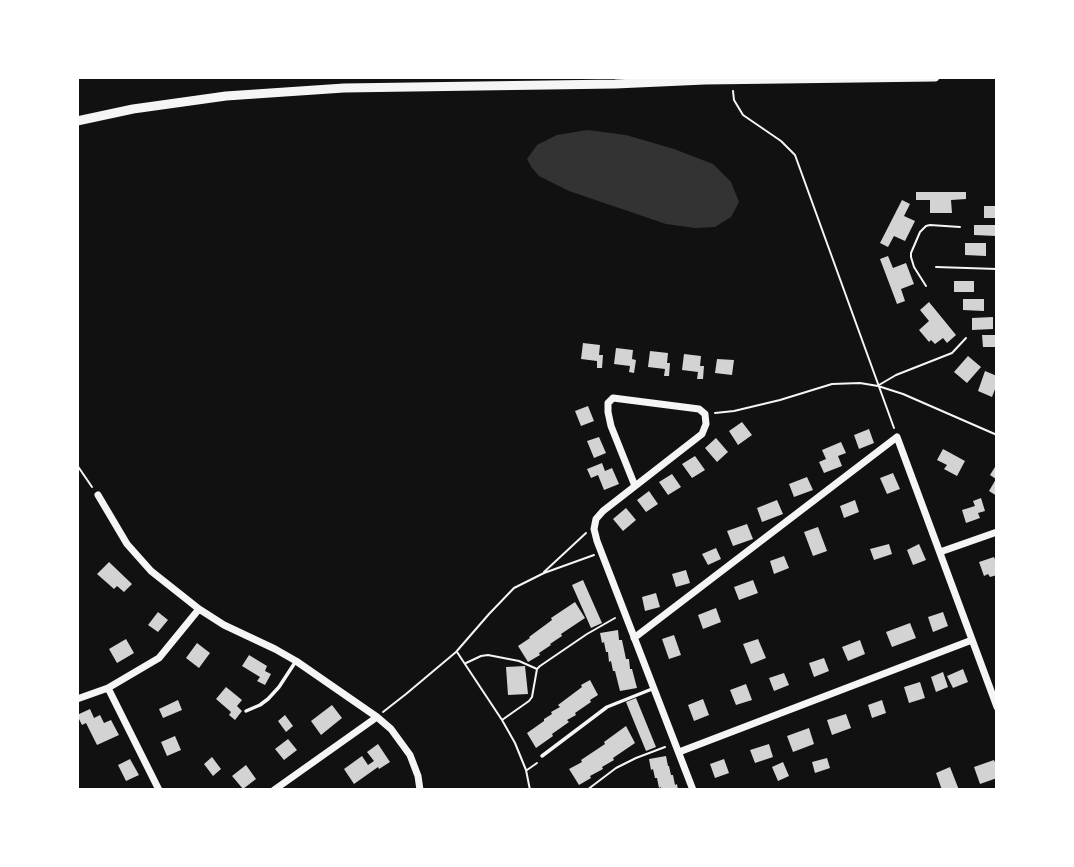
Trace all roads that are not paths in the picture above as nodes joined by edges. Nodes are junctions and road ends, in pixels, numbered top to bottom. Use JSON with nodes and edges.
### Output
{"nodes":[{"id":1,"x":935,"y":77,"type":"edge"},
{"id":2,"x":705,"y":78,"type":"edge"},
{"id":3,"x":77,"y":121,"type":"edge"},
{"id":4,"x":635,"y":485,"type":"junction"},
{"id":5,"x":98,"y":495,"type":"road end"},
{"id":6,"x":997,"y":532,"type":"edge"},
{"id":7,"x":940,"y":552,"type":"junction"},
{"id":8,"x":199,"y":609,"type":"junction"},
{"id":9,"x":634,"y":638,"type":"junction"},
{"id":10,"x":972,"y":640,"type":"junction"},
{"id":11,"x":296,"y":661,"type":"junction"},
{"id":12,"x":108,"y":688,"type":"junction"},
{"id":13,"x":654,"y":688,"type":"junction"},
{"id":14,"x":77,"y":699,"type":"edge"},
{"id":15,"x":997,"y":707,"type":"edge"},
{"id":16,"x":246,"y":711,"type":"dead end"},
{"id":17,"x":377,"y":717,"type":"junction"},
{"id":18,"x":679,"y":752,"type":"junction"},
{"id":19,"x":542,"y":757,"type":"road end"},
{"id":20,"x":159,"y":790,"type":"edge"},
{"id":21,"x":274,"y":790,"type":"edge"},
{"id":22,"x":420,"y":790,"type":"edge"},
{"id":23,"x":693,"y":790,"type":"edge"}],
"edges":[{"from":1,"to":2,"type":"street"},
{"from":2,"to":3,"type":"street"},
{"from":4,"to":4,"type":"street"},
{"from":4,"to":9,"type":"street"},
{"from":5,"to":8,"type":"street"},
{"from":6,"to":7,"type":"street"},
{"from":7,"to":9,"type":"street"},
{"from":7,"to":10,"type":"street"},
{"from":8,"to":11,"type":"street"},
{"from":8,"to":12,"type":"street"},
{"from":9,"to":13,"type":"street"},
{"from":10,"to":15,"type":"street"},
{"from":10,"to":18,"type":"street"},
{"from":11,"to":16,"type":"lane"},
{"from":11,"to":17,"type":"street"},
{"from":12,"to":14,"type":"street"},
{"from":12,"to":20,"type":"street"},
{"from":13,"to":18,"type":"street"},
{"from":13,"to":19,"type":"lane"},
{"from":17,"to":21,"type":"street"},
{"from":17,"to":22,"type":"street"},
{"from":18,"to":23,"type":"street"}]}
